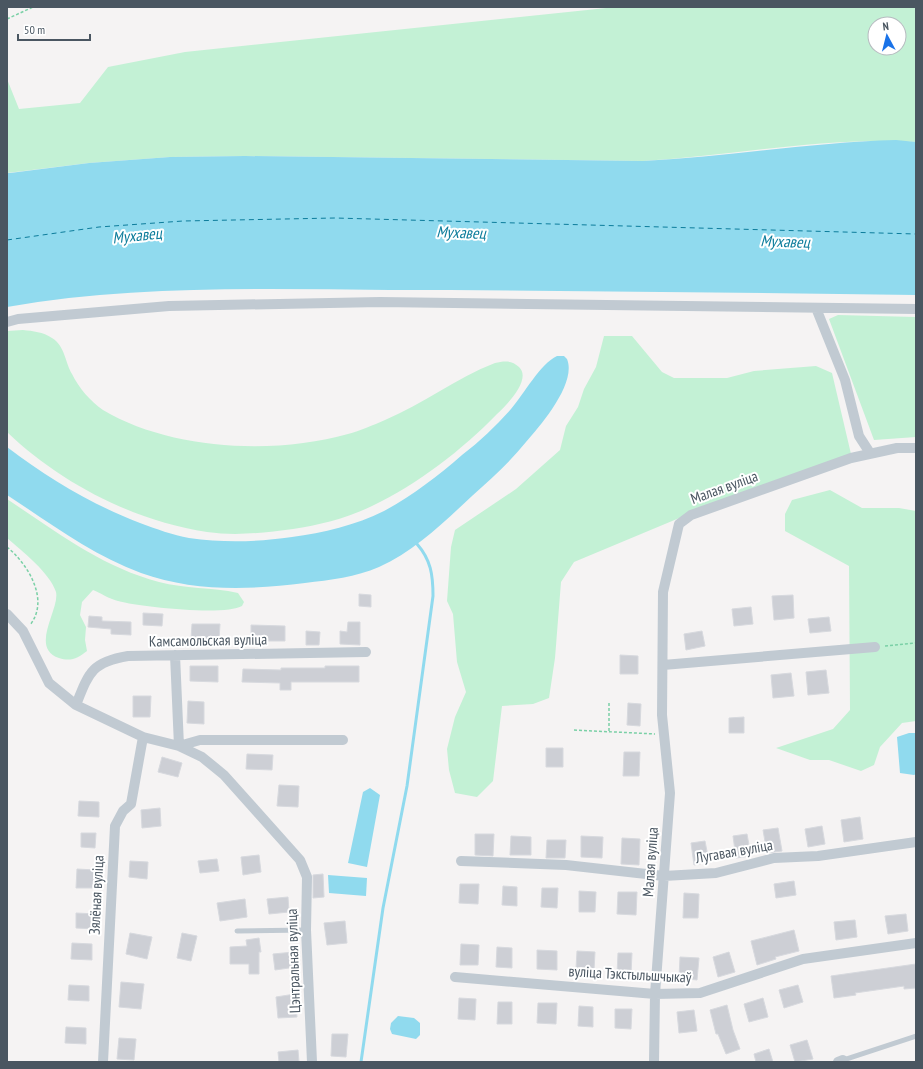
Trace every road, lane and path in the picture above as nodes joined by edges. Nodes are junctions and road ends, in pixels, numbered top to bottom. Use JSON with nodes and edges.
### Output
{"nodes":[{"id":1,"x":33,"y":7,"type":"edge"},
{"id":2,"x":7,"y":19,"type":"edge"},
{"id":3,"x":816,"y":308,"type":"junction"},
{"id":4,"x":916,"y":309,"type":"edge"},
{"id":5,"x":7,"y":322,"type":"edge"},
{"id":6,"x":916,"y":448,"type":"edge"},
{"id":7,"x":870,"y":453,"type":"junction"},
{"id":8,"x":7,"y":547,"type":"edge"},
{"id":9,"x":7,"y":614,"type":"edge"},
{"id":10,"x":23,"y":631,"type":"junction"},
{"id":11,"x":916,"y":643,"type":"edge"},
{"id":12,"x":875,"y":647,"type":"joint"},
{"id":13,"x":366,"y":652,"type":"dead end"},
{"id":14,"x":175,"y":655,"type":"junction"},
{"id":15,"x":663,"y":665,"type":"junction"},
{"id":16,"x":609,"y":702,"type":"dead end"},
{"id":17,"x":76,"y":705,"type":"junction"},
{"id":18,"x":574,"y":730,"type":"dead end"},
{"id":19,"x":609,"y":732,"type":"junction"},
{"id":20,"x":664,"y":734,"type":"junction"},
{"id":21,"x":142,"y":737,"type":"junction"},
{"id":22,"x":343,"y":740,"type":"dead end"},
{"id":23,"x":179,"y":746,"type":"junction"},
{"id":24,"x":916,"y":842,"type":"edge"},
{"id":25,"x":461,"y":861,"type":"dead end"},
{"id":26,"x":664,"y":876,"type":"junction"},
{"id":27,"x":306,"y":930,"type":"junction"},
{"id":28,"x":237,"y":931,"type":"dead end"},
{"id":29,"x":916,"y":943,"type":"edge"},
{"id":30,"x":455,"y":977,"type":"dead end"},
{"id":31,"x":655,"y":994,"type":"junction"},
{"id":32,"x":916,"y":1036,"type":"edge"},
{"id":33,"x":840,"y":1061,"type":"edge"},
{"id":34,"x":103,"y":1062,"type":"edge"},
{"id":35,"x":312,"y":1062,"type":"edge"},
{"id":36,"x":654,"y":1062,"type":"edge"}],
"edges":[{"from":1,"to":2,"type":"path"},
{"from":3,"to":4,"type":"street"},
{"from":3,"to":5,"type":"street"},
{"from":3,"to":7,"type":"street"},
{"from":6,"to":7,"type":"street","name":"Малая вуліца"},
{"from":7,"to":15,"type":"street","name":"Малая вуліца"},
{"from":8,"to":10,"type":"path"},
{"from":9,"to":10,"type":"street"},
{"from":10,"to":17,"type":"street"},
{"from":11,"to":12,"type":"path"},
{"from":12,"to":15,"type":"street"},
{"from":13,"to":14,"type":"street","name":"Камсамольская вуліца"},
{"from":14,"to":17,"type":"street","name":"Камсамольская вуліца"},
{"from":14,"to":23,"type":"street"},
{"from":15,"to":20,"type":"street","name":"Малая вуліца"},
{"from":16,"to":19,"type":"path"},
{"from":17,"to":21,"type":"street"},
{"from":18,"to":19,"type":"path"},
{"from":19,"to":20,"type":"path"},
{"from":20,"to":26,"type":"street","name":"Малая вуліца"},
{"from":21,"to":23,"type":"street"},
{"from":21,"to":34,"type":"street","name":"Зялёная вуліца"},
{"from":22,"to":23,"type":"street"},
{"from":23,"to":27,"type":"street","name":"Цэнтральная вуліца"},
{"from":24,"to":26,"type":"street","name":"Лугавая вуліца"},
{"from":25,"to":26,"type":"street","name":"Лугавая вуліца"},
{"from":26,"to":31,"type":"street","name":"Малая вуліца"},
{"from":27,"to":28,"type":"lane"},
{"from":27,"to":35,"type":"street","name":"Цэнтральная вуліца"},
{"from":29,"to":31,"type":"street","name":"вуліца Тэкстыльшчыкаў"},
{"from":30,"to":31,"type":"street","name":"вуліца Тэкстыльшчыкаў"},
{"from":31,"to":36,"type":"street","name":"Малая вуліца"},
{"from":32,"to":33,"type":"lane"}]}
